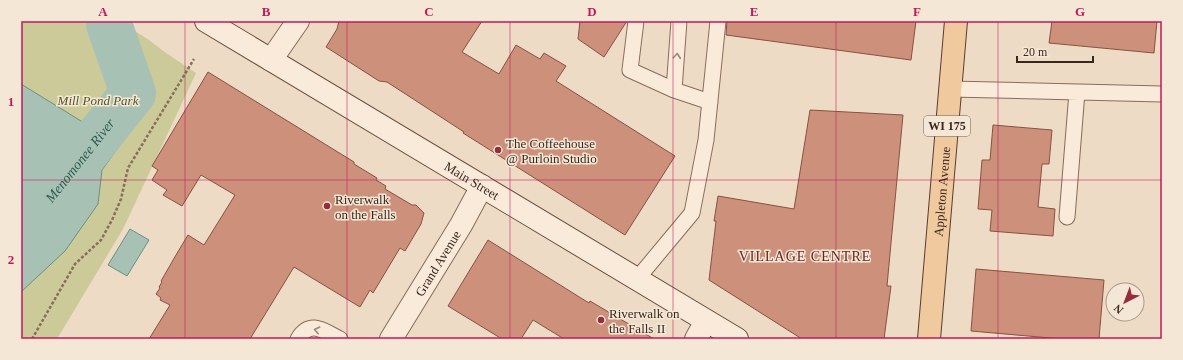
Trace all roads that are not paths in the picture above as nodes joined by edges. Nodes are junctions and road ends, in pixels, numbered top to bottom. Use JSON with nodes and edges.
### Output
{"nodes":[{"id":1,"x":206,"y":21,"type":"edge"},
{"id":2,"x":298,"y":21,"type":"edge"},
{"id":3,"x":636,"y":21,"type":"edge"},
{"id":4,"x":679,"y":21,"type":"edge"},
{"id":5,"x":718,"y":21,"type":"edge"},
{"id":6,"x":956,"y":21,"type":"edge"},
{"id":7,"x":271,"y":60,"type":"junction"},
{"id":8,"x":950,"y":89,"type":"junction"},
{"id":9,"x":674,"y":90,"type":"junction"},
{"id":10,"x":1077,"y":92,"type":"junction"},
{"id":11,"x":1162,"y":94,"type":"edge"},
{"id":12,"x":710,"y":102,"type":"junction"},
{"id":13,"x":482,"y":186,"type":"junction"},
{"id":14,"x":1067,"y":217,"type":"dead end"},
{"id":15,"x":637,"y":279,"type":"junction"},
{"id":16,"x":701,"y":330,"type":"edge"},
{"id":17,"x":298,"y":339,"type":"edge"},
{"id":18,"x":340,"y":339,"type":"edge"},
{"id":19,"x":392,"y":339,"type":"edge"},
{"id":20,"x":737,"y":339,"type":"edge"},
{"id":21,"x":929,"y":339,"type":"edge"}],
"edges":[{"from":1,"to":7,"type":"main road","name":"Main Street"},
{"from":2,"to":7,"type":"main road"},
{"from":3,"to":9,"type":"lane"},
{"from":9,"to":4,"type":"lane","one_way":true},
{"from":5,"to":12,"type":"lane"},
{"from":6,"to":8,"type":"main road","name":"Appleton Avenue","number":"WI 175"},
{"from":7,"to":13,"type":"main road","name":"Main Street"},
{"from":8,"to":10,"type":"lane"},
{"from":8,"to":21,"type":"main road","name":"Appleton Avenue","number":"WI 175"},
{"from":9,"to":12,"type":"lane"},
{"from":10,"to":11,"type":"lane"},
{"from":10,"to":14,"type":"lane"},
{"from":12,"to":15,"type":"lane"},
{"from":13,"to":15,"type":"main road","name":"Main Street"},
{"from":13,"to":19,"type":"main road","name":"Grand Avenue"},
{"from":15,"to":16,"type":"main road","name":"Main Street"},
{"from":16,"to":20,"type":"main road","name":"Main Street"},
{"from":18,"to":17,"type":"lane","one_way":true}]}
